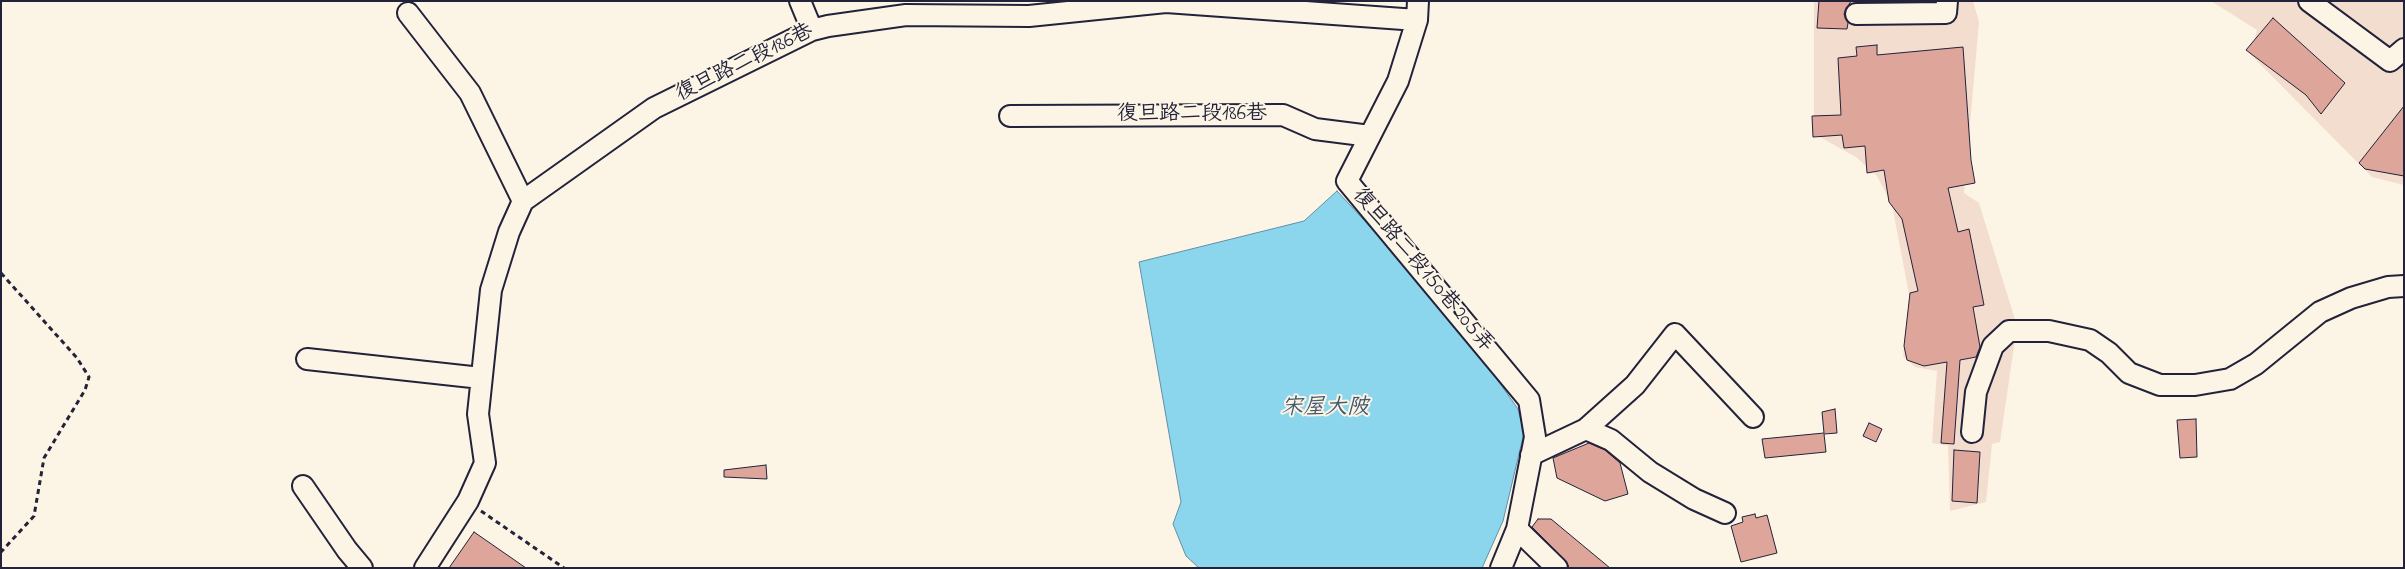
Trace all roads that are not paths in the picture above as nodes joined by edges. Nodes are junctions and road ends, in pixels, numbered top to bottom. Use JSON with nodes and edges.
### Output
{"nodes":[{"id":1,"x":800,"y":1,"type":"edge"},
{"id":2,"x":1947,"y":1,"type":"edge"},
{"id":3,"x":2308,"y":1,"type":"edge"},
{"id":4,"x":1029,"y":9,"type":"edge"},
{"id":5,"x":1418,"y":11,"type":"edge"},
{"id":6,"x":408,"y":13,"type":"dead end"},
{"id":7,"x":1856,"y":14,"type":"dead end"},
{"id":8,"x":812,"y":30,"type":"junction"},
{"id":9,"x":2404,"y":49,"type":"edge"},
{"id":10,"x":1010,"y":116,"type":"dead end"},
{"id":11,"x":1370,"y":136,"type":"junction"},
{"id":12,"x":523,"y":201,"type":"junction"},
{"id":13,"x":2404,"y":286,"type":"edge"},
{"id":14,"x":307,"y":360,"type":"dead end"},
{"id":15,"x":482,"y":378,"type":"junction"},
{"id":16,"x":1753,"y":417,"type":"dead end"},
{"id":17,"x":1586,"y":429,"type":"junction"},
{"id":18,"x":1972,"y":432,"type":"dead end"},
{"id":19,"x":1532,"y":455,"type":"junction"},
{"id":20,"x":303,"y":486,"type":"dead end"},
{"id":21,"x":1725,"y":513,"type":"dead end"},
{"id":22,"x":1517,"y":529,"type":"junction"},
{"id":23,"x":362,"y":568,"type":"edge"},
{"id":24,"x":425,"y":568,"type":"edge"},
{"id":25,"x":1501,"y":568,"type":"edge"},
{"id":26,"x":1557,"y":568,"type":"edge"}],
"edges":[{"from":1,"to":8,"type":"lane"},
{"from":2,"to":7,"type":"lane"},
{"from":3,"to":9,"type":"lane"},
{"from":4,"to":5,"type":"lane","name":"復旦路二段186巷"},
{"from":4,"to":8,"type":"lane","name":"復旦路二段186巷"},
{"from":5,"to":11,"type":"lane","name":"復旦路二段150巷205弄"},
{"from":6,"to":12,"type":"lane"},
{"from":8,"to":12,"type":"lane","name":"復旦路二段186巷"},
{"from":10,"to":11,"type":"lane","name":"復旦路二段186巷"},
{"from":11,"to":19,"type":"lane","name":"復旦路二段150巷205弄"},
{"from":12,"to":15,"type":"lane"},
{"from":13,"to":18,"type":"lane"},
{"from":14,"to":15,"type":"lane"},
{"from":15,"to":24,"type":"lane"},
{"from":16,"to":17,"type":"lane"},
{"from":17,"to":19,"type":"lane"},
{"from":17,"to":21,"type":"lane"},
{"from":19,"to":22,"type":"lane","name":"復旦路二段150巷205弄"},
{"from":20,"to":23,"type":"lane"},
{"from":22,"to":25,"type":"lane","name":"復旦路二段150巷205弄"},
{"from":22,"to":26,"type":"lane"}]}
